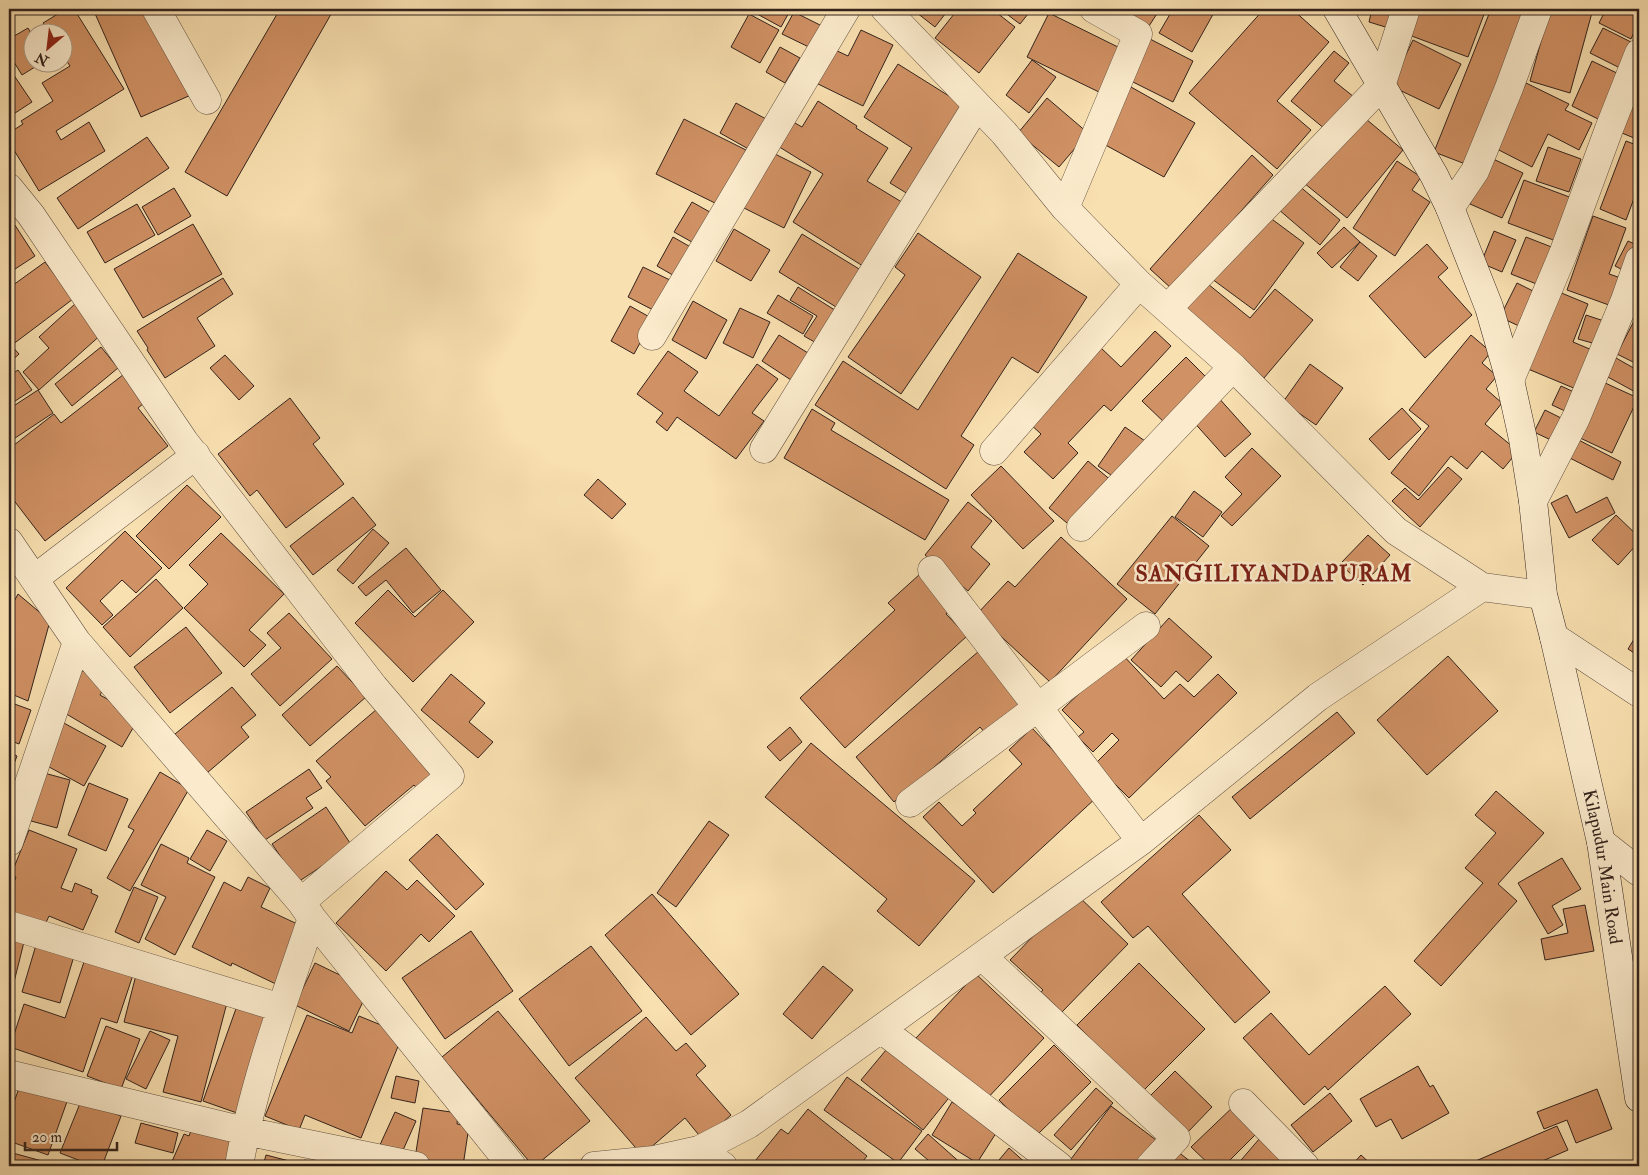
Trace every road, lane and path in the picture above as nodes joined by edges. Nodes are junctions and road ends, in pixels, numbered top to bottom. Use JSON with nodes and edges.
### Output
{"nodes":[{"id":1,"x":156,"y":9,"type":"edge"},
{"id":2,"x":846,"y":9,"type":"edge"},
{"id":3,"x":885,"y":9,"type":"edge"},
{"id":4,"x":1094,"y":9,"type":"edge"},
{"id":5,"x":1337,"y":9,"type":"edge"},
{"id":6,"x":1406,"y":9,"type":"edge"},
{"id":7,"x":1538,"y":9,"type":"edge"},
{"id":8,"x":1639,"y":53,"type":"edge"},
{"id":9,"x":1381,"y":86,"type":"junction"},
{"id":10,"x":207,"y":100,"type":"dead end"},
{"id":11,"x":977,"y":106,"type":"junction"},
{"id":12,"x":9,"y":188,"type":"edge"},
{"id":13,"x":1065,"y":208,"type":"junction"},
{"id":14,"x":1450,"y":208,"type":"junction"},
{"id":15,"x":1639,"y":260,"type":"edge"},
{"id":16,"x":1140,"y":284,"type":"junction"},
{"id":17,"x":1168,"y":308,"type":"junction"},
{"id":18,"x":652,"y":336,"type":"dead end"},
{"id":19,"x":1234,"y":367,"type":"junction"},
{"id":20,"x":1510,"y":380,"type":"junction"},
{"id":21,"x":764,"y":449,"type":"dead end"},
{"id":22,"x":994,"y":452,"type":"dead end"},
{"id":23,"x":196,"y":456,"type":"junction"},
{"id":24,"x":1533,"y":501,"type":"junction"},
{"id":25,"x":1081,"y":527,"type":"dead end"},
{"id":26,"x":9,"y":542,"type":"edge"},
{"id":27,"x":932,"y":570,"type":"dead end"},
{"id":28,"x":34,"y":579,"type":"junction"},
{"id":29,"x":1482,"y":587,"type":"junction"},
{"id":30,"x":1543,"y":596,"type":"junction"},
{"id":31,"x":1146,"y":626,"type":"dead end"},
{"id":32,"x":1554,"y":636,"type":"junction"},
{"id":33,"x":77,"y":642,"type":"junction"},
{"id":34,"x":1639,"y":693,"type":"edge"},
{"id":35,"x":1038,"y":708,"type":"junction"},
{"id":36,"x":910,"y":803,"type":"dead end"},
{"id":37,"x":1141,"y":841,"type":"junction"},
{"id":38,"x":9,"y":842,"type":"edge"},
{"id":39,"x":1601,"y":842,"type":"junction"},
{"id":40,"x":1639,"y":872,"type":"edge"},
{"id":41,"x":307,"y":910,"type":"junction"},
{"id":42,"x":9,"y":925,"type":"edge"},
{"id":43,"x":982,"y":956,"type":"junction"},
{"id":44,"x":281,"y":1008,"type":"junction"},
{"id":45,"x":881,"y":1029,"type":"junction"},
{"id":46,"x":9,"y":1074,"type":"edge"},
{"id":47,"x":1639,"y":1098,"type":"edge"},
{"id":48,"x":1243,"y":1103,"type":"dead end"},
{"id":49,"x":245,"y":1130,"type":"junction"},
{"id":50,"x":699,"y":1150,"type":"junction"},
{"id":51,"x":654,"y":1163,"type":"edge"},
{"id":52,"x":239,"y":1166,"type":"edge"},
{"id":53,"x":416,"y":1166,"type":"edge"},
{"id":54,"x":512,"y":1166,"type":"edge"},
{"id":55,"x":594,"y":1166,"type":"edge"},
{"id":56,"x":724,"y":1166,"type":"edge"},
{"id":57,"x":1059,"y":1166,"type":"edge"},
{"id":58,"x":1150,"y":1166,"type":"edge"},
{"id":59,"x":1305,"y":1166,"type":"edge"}],
"edges":[{"from":1,"to":10,"type":"street"},
{"from":2,"to":18,"type":"street"},
{"from":3,"to":11,"type":"street"},
{"from":4,"to":13,"type":"street"},
{"from":5,"to":9,"type":"street","name":"Kilapudur Main Road"},
{"from":6,"to":9,"type":"street"},
{"from":7,"to":14,"type":"street"},
{"from":8,"to":20,"type":"street"},
{"from":9,"to":14,"type":"street","name":"Kilapudur Main Road"},
{"from":9,"to":17,"type":"street"},
{"from":11,"to":13,"type":"street"},
{"from":11,"to":21,"type":"street"},
{"from":12,"to":23,"type":"street"},
{"from":13,"to":16,"type":"street"},
{"from":14,"to":20,"type":"street","name":"Kilapudur Main Road"},
{"from":15,"to":24,"type":"street"},
{"from":16,"to":17,"type":"street"},
{"from":16,"to":22,"type":"street"},
{"from":17,"to":19,"type":"street"},
{"from":19,"to":25,"type":"street"},
{"from":19,"to":29,"type":"street"},
{"from":20,"to":24,"type":"street","name":"Kilapudur Main Road"},
{"from":23,"to":28,"type":"street"},
{"from":23,"to":41,"type":"street"},
{"from":24,"to":30,"type":"street","name":"Kilapudur Main Road"},
{"from":26,"to":28,"type":"street"},
{"from":27,"to":35,"type":"street"},
{"from":28,"to":33,"type":"street"},
{"from":29,"to":30,"type":"street"},
{"from":29,"to":37,"type":"street"},
{"from":30,"to":32,"type":"street","name":"Kilapudur Main Road"},
{"from":31,"to":35,"type":"street"},
{"from":32,"to":34,"type":"street"},
{"from":32,"to":39,"type":"street","name":"Kilapudur Main Road"},
{"from":33,"to":38,"type":"street"},
{"from":33,"to":41,"type":"street"},
{"from":35,"to":36,"type":"street"},
{"from":35,"to":37,"type":"street"},
{"from":37,"to":43,"type":"street"},
{"from":39,"to":40,"type":"street"},
{"from":39,"to":47,"type":"street","name":"Kilapudur Main Road"},
{"from":41,"to":44,"type":"street"},
{"from":41,"to":54,"type":"street"},
{"from":42,"to":44,"type":"street"},
{"from":43,"to":45,"type":"street"},
{"from":43,"to":58,"type":"street"},
{"from":44,"to":49,"type":"street"},
{"from":45,"to":50,"type":"street"},
{"from":45,"to":57,"type":"street"},
{"from":46,"to":49,"type":"street"},
{"from":48,"to":59,"type":"street"},
{"from":49,"to":52,"type":"street"},
{"from":49,"to":53,"type":"street"},
{"from":50,"to":51,"type":"street"},
{"from":50,"to":56,"type":"street"},
{"from":51,"to":55,"type":"street"}]}
